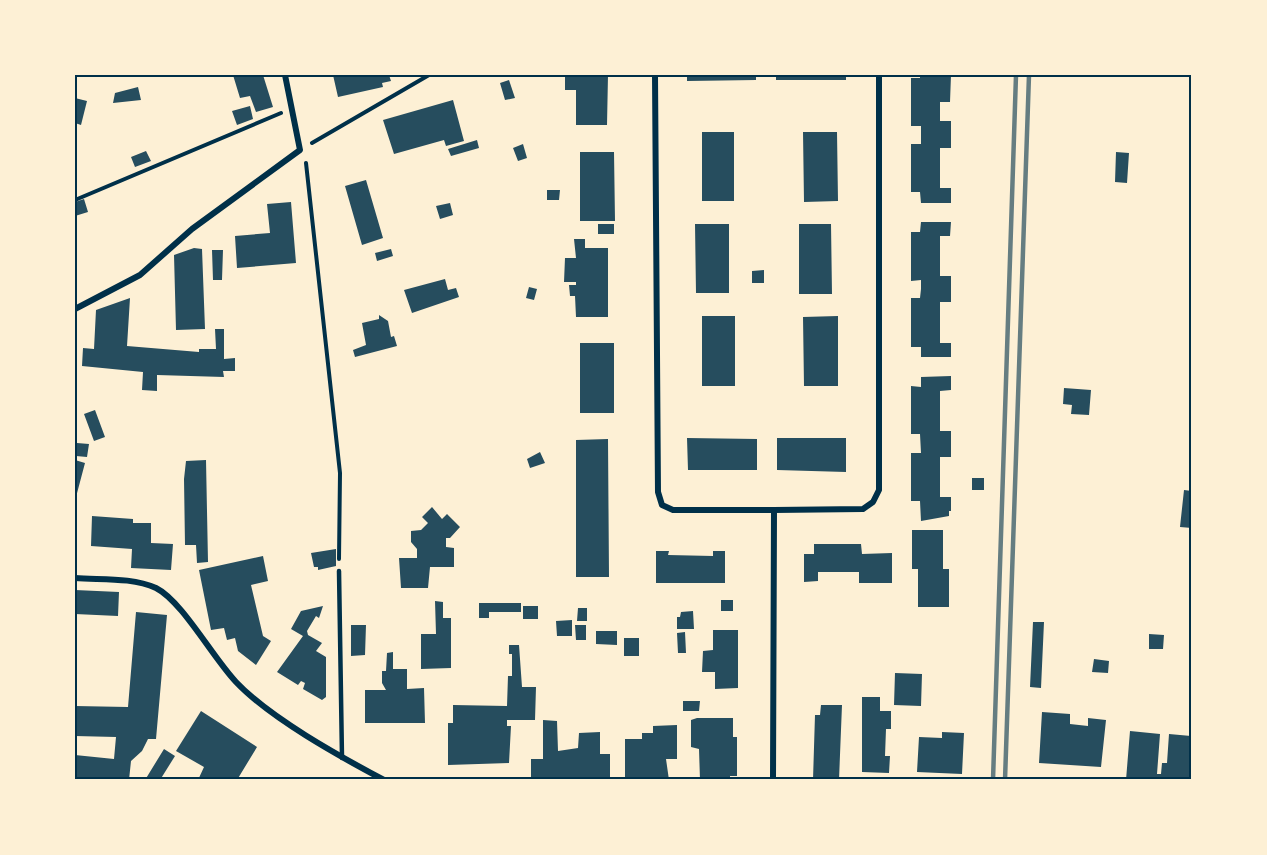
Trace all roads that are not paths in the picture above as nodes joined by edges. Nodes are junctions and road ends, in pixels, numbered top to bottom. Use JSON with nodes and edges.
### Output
{"nodes":[{"id":1,"x":285,"y":75,"type":"edge"},
{"id":2,"x":655,"y":75,"type":"edge"},
{"id":3,"x":879,"y":75,"type":"edge"},
{"id":4,"x":75,"y":309,"type":"edge"},
{"id":5,"x":774,"y":510,"type":"junction"},
{"id":6,"x":339,"y":572,"type":"road end"},
{"id":7,"x":75,"y":578,"type":"edge"},
{"id":8,"x":342,"y":758,"type":"junction"},
{"id":9,"x":384,"y":780,"type":"edge"},
{"id":10,"x":773,"y":780,"type":"edge"}],
"edges":[{"from":1,"to":4,"type":"street"},
{"from":2,"to":5,"type":"street"},
{"from":3,"to":5,"type":"street"},
{"from":5,"to":10,"type":"street"},
{"from":6,"to":8,"type":"lane"},
{"from":7,"to":8,"type":"street"},
{"from":8,"to":9,"type":"street"}]}
